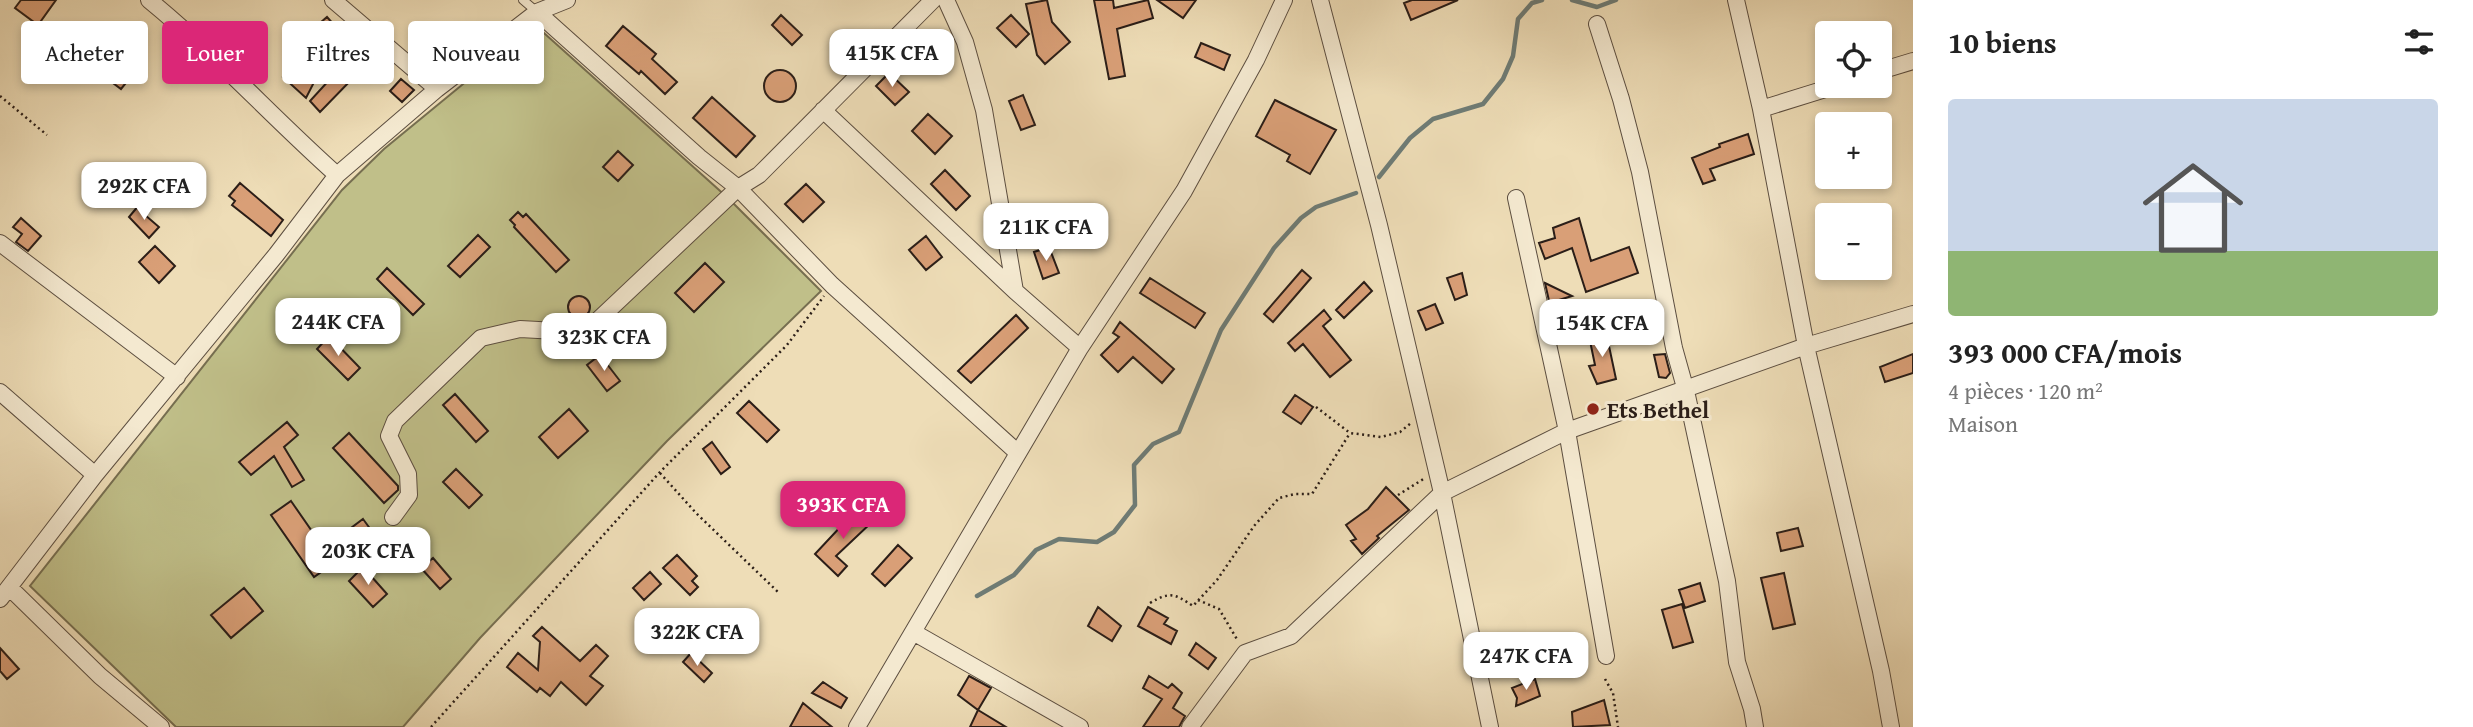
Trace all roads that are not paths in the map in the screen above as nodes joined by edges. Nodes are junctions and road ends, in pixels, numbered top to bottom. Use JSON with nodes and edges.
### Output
{"nodes":[{"id":1,"x":149,"y":0,"type":"edge"},
{"id":2,"x":333,"y":0,"type":"edge"},
{"id":3,"x":523,"y":0,"type":"edge"},
{"id":4,"x":566,"y":0,"type":"edge"},
{"id":5,"x":933,"y":0,"type":"edge"},
{"id":6,"x":946,"y":0,"type":"edge"},
{"id":7,"x":1284,"y":0,"type":"edge"},
{"id":8,"x":1320,"y":0,"type":"edge"},
{"id":9,"x":1736,"y":0,"type":"edge"},
{"id":10,"x":537,"y":12,"type":"junction"},
{"id":11,"x":1597,"y":24,"type":"dead end"},
{"id":12,"x":1913,"y":61,"type":"edge"},
{"id":13,"x":1892,"y":67,"type":"edge"},
{"id":14,"x":437,"y":89,"type":"junction"},
{"id":15,"x":1815,"y":92,"type":"edge"},
{"id":16,"x":1761,"y":109,"type":"junction"},
{"id":17,"x":823,"y":110,"type":"junction"},
{"id":18,"x":337,"y":174,"type":"junction"},
{"id":19,"x":738,"y":188,"type":"junction"},
{"id":20,"x":1516,"y":198,"type":"dead end"},
{"id":21,"x":0,"y":243,"type":"edge"},
{"id":22,"x":1015,"y":291,"type":"junction"},
{"id":23,"x":1913,"y":314,"type":"edge"},
{"id":24,"x":1806,"y":346,"type":"junction"},
{"id":25,"x":1080,"y":348,"type":"junction"},
{"id":26,"x":177,"y":377,"type":"junction"},
{"id":27,"x":1686,"y":391,"type":"junction"},
{"id":28,"x":0,"y":392,"type":"edge"},
{"id":29,"x":1567,"y":431,"type":"junction"},
{"id":30,"x":1018,"y":453,"type":"junction"},
{"id":31,"x":95,"y":475,"type":"junction"},
{"id":32,"x":1442,"y":493,"type":"junction"},
{"id":33,"x":393,"y":517,"type":"dead end"},
{"id":34,"x":5,"y":593,"type":"edge"},
{"id":35,"x":913,"y":632,"type":"junction"},
{"id":36,"x":1606,"y":656,"type":"dead end"},
{"id":37,"x":162,"y":727,"type":"edge"},
{"id":38,"x":857,"y":727,"type":"edge"},
{"id":39,"x":1080,"y":727,"type":"edge"},
{"id":40,"x":1190,"y":727,"type":"edge"},
{"id":41,"x":1490,"y":727,"type":"edge"},
{"id":42,"x":1755,"y":727,"type":"edge"},
{"id":43,"x":1891,"y":727,"type":"edge"}],
"edges":[{"from":1,"to":18,"type":"street"},
{"from":2,"to":14,"type":"street"},
{"from":3,"to":10,"type":"lane"},
{"from":4,"to":10,"type":"street"},
{"from":5,"to":17,"type":"street"},
{"from":6,"to":22,"type":"street"},
{"from":7,"to":25,"type":"street"},
{"from":8,"to":32,"type":"street"},
{"from":9,"to":16,"type":"street"},
{"from":10,"to":14,"type":"street"},
{"from":10,"to":19,"type":"street"},
{"from":11,"to":27,"type":"street"},
{"from":12,"to":13,"type":"street"},
{"from":14,"to":18,"type":"street"},
{"from":15,"to":16,"type":"street"},
{"from":16,"to":24,"type":"street"},
{"from":17,"to":19,"type":"street"},
{"from":17,"to":22,"type":"street"},
{"from":18,"to":26,"type":"street"},
{"from":19,"to":30,"type":"street"},
{"from":19,"to":33,"type":"street"},
{"from":20,"to":29,"type":"street"},
{"from":21,"to":26,"type":"street"},
{"from":22,"to":25,"type":"street"},
{"from":23,"to":24,"type":"street"},
{"from":24,"to":27,"type":"street"},
{"from":24,"to":43,"type":"street"},
{"from":25,"to":30,"type":"street"},
{"from":26,"to":31,"type":"street"},
{"from":27,"to":29,"type":"street"},
{"from":27,"to":42,"type":"street"},
{"from":28,"to":31,"type":"street"},
{"from":29,"to":32,"type":"street"},
{"from":29,"to":36,"type":"street"},
{"from":30,"to":35,"type":"street"},
{"from":31,"to":34,"type":"street"},
{"from":32,"to":40,"type":"street"},
{"from":32,"to":41,"type":"street"},
{"from":34,"to":37,"type":"street"},
{"from":35,"to":38,"type":"street"},
{"from":35,"to":39,"type":"street"}]}
